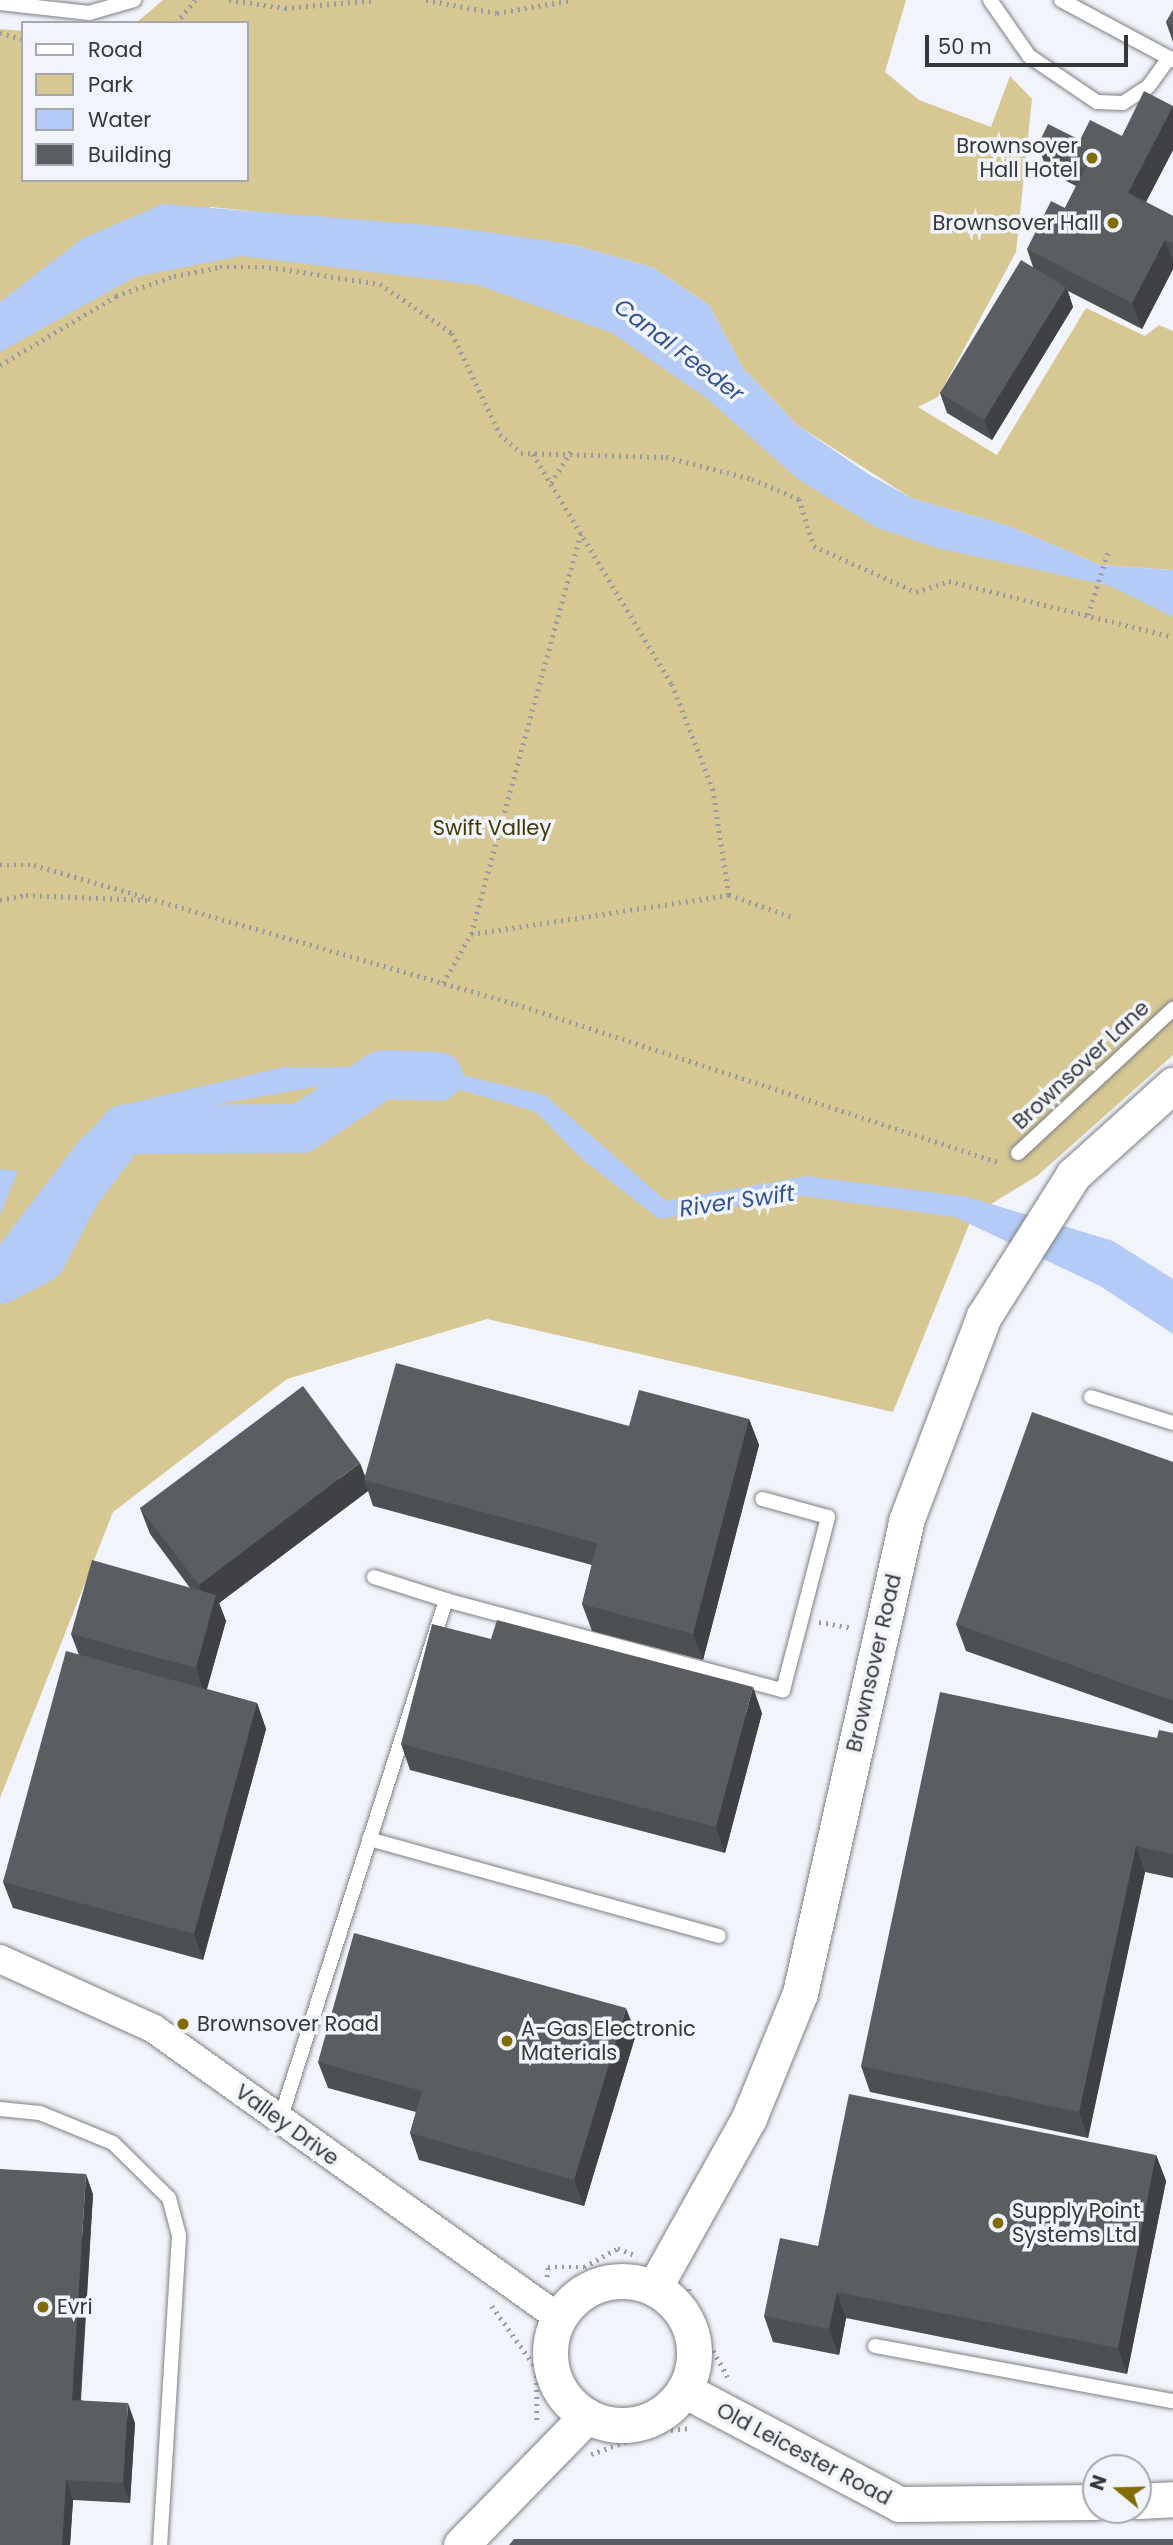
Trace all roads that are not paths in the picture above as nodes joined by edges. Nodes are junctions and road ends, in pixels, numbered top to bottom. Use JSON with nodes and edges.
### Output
{"nodes":[{"id":1,"x":134,"y":0,"type":"edge"},
{"id":2,"x":990,"y":0,"type":"edge"},
{"id":3,"x":1061,"y":0,"type":"edge"},
{"id":4,"x":0,"y":3,"type":"edge"},
{"id":5,"x":1171,"y":59,"type":"edge"},
{"id":6,"x":1173,"y":1009,"type":"edge"},
{"id":7,"x":1173,"y":1085,"type":"edge"},
{"id":8,"x":1018,"y":1153,"type":"road end"},
{"id":9,"x":1091,"y":1397,"type":"dead end"},
{"id":10,"x":1173,"y":1423,"type":"edge"},
{"id":11,"x":762,"y":1499,"type":"dead end"},
{"id":12,"x":374,"y":1577,"type":"dead end"},
{"id":13,"x":446,"y":1600,"type":"junction"},
{"id":14,"x":369,"y":1839,"type":"junction"},
{"id":15,"x":719,"y":1936,"type":"dead end"},
{"id":16,"x":0,"y":1959,"type":"edge"},
{"id":17,"x":0,"y":2109,"type":"edge"},
{"id":18,"x":280,"y":2120,"type":"junction"},
{"id":19,"x":654,"y":2288,"type":"junction"},
{"id":20,"x":559,"y":2318,"type":"junction"},
{"id":21,"x":875,"y":2346,"type":"dead end"},
{"id":22,"x":684,"y":2390,"type":"junction"},
{"id":23,"x":1173,"y":2401,"type":"edge"},
{"id":24,"x":587,"y":2416,"type":"junction"},
{"id":25,"x":1173,"y":2499,"type":"edge"},
{"id":26,"x":1152,"y":2500,"type":"edge"},
{"id":27,"x":1082,"y":2502,"type":"edge"},
{"id":28,"x":160,"y":2545,"type":"edge"},
{"id":29,"x":461,"y":2545,"type":"edge"}],
"edges":[{"from":1,"to":4,"type":"lane"},
{"from":2,"to":5,"type":"lane"},
{"from":3,"to":5,"type":"lane"},
{"from":6,"to":8,"type":"lane","name":"Brownsover Lane"},
{"from":7,"to":19,"type":"street","name":"Brownsover Road"},
{"from":9,"to":10,"type":"lane"},
{"from":11,"to":13,"type":"lane"},
{"from":12,"to":13,"type":"lane"},
{"from":13,"to":14,"type":"lane"},
{"from":14,"to":15,"type":"lane"},
{"from":14,"to":18,"type":"lane"},
{"from":16,"to":18,"type":"street","name":"Valley Drive"},
{"from":17,"to":28,"type":"lane"},
{"from":18,"to":20,"type":"street","name":"Valley Drive"},
{"from":19,"to":20,"type":"street"},
{"from":19,"to":22,"type":"street"},
{"from":20,"to":24,"type":"street"},
{"from":21,"to":23,"type":"lane"},
{"from":22,"to":24,"type":"street"},
{"from":22,"to":27,"type":"street","name":"Old Leicester Road"},
{"from":24,"to":29,"type":"street"},
{"from":25,"to":26,"type":"street"}]}
